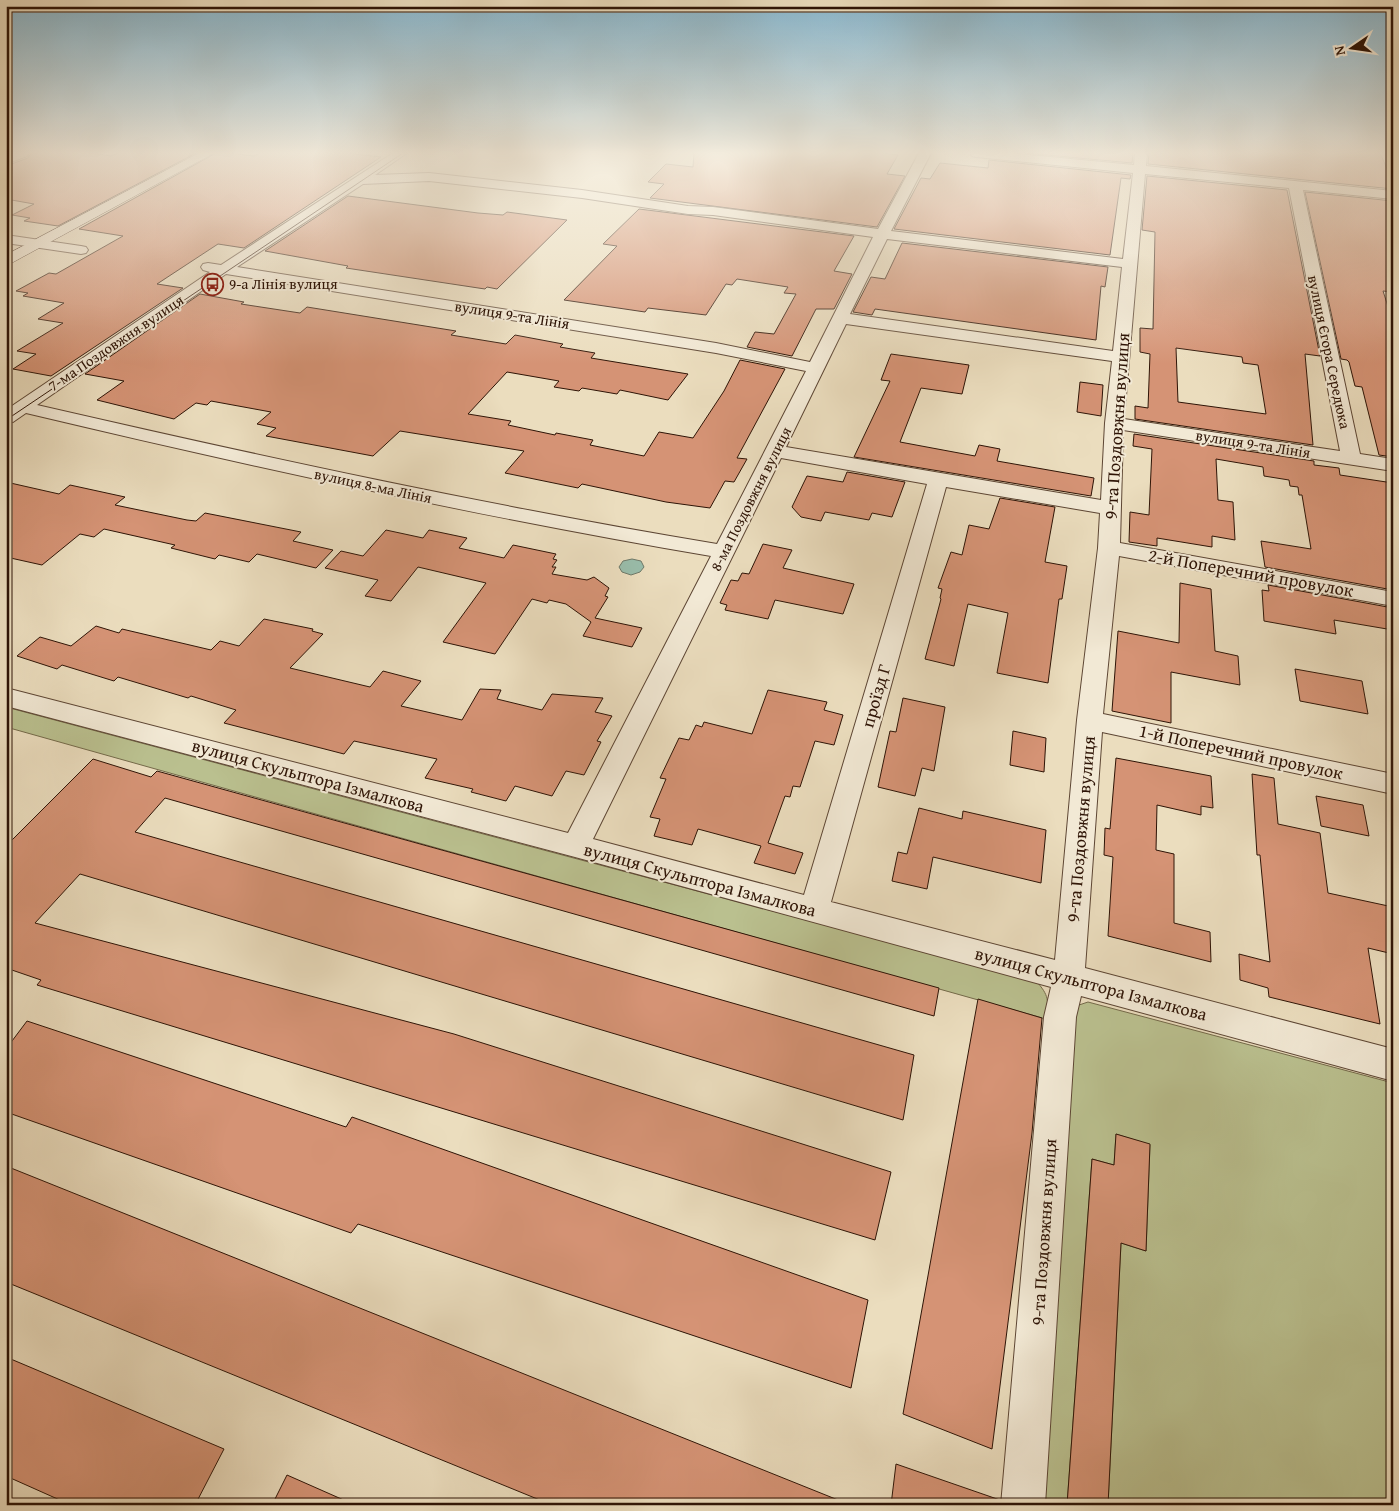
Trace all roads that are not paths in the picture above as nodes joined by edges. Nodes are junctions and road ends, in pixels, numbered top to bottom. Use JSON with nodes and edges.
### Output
{"nodes":[{"id":1,"x":76,"y":224,"type":"edge"},
{"id":2,"x":294,"y":224,"type":"edge"},
{"id":3,"x":805,"y":224,"type":"edge"},
{"id":4,"x":888,"y":224,"type":"edge"},
{"id":5,"x":1135,"y":224,"type":"edge"},
{"id":6,"x":1303,"y":224,"type":"edge"},
{"id":7,"x":882,"y":234,"type":"junction"},
{"id":8,"x":6,"y":239,"type":"edge"},
{"id":9,"x":38,"y":244,"type":"junction"},
{"id":10,"x":81,"y":250,"type":"dead end"},
{"id":11,"x":6,"y":261,"type":"edge"},
{"id":12,"x":1131,"y":264,"type":"junction"},
{"id":13,"x":208,"y":267,"type":"dead end"},
{"id":14,"x":224,"y":269,"type":"junction"},
{"id":15,"x":841,"y":318,"type":"junction"},
{"id":16,"x":1122,"y":357,"type":"junction"},
{"id":17,"x":816,"y":368,"type":"junction"},
{"id":18,"x":24,"y":406,"type":"junction"},
{"id":19,"x":6,"y":418,"type":"edge"},
{"id":20,"x":1114,"y":423,"type":"junction"},
{"id":21,"x":775,"y":451,"type":"junction"},
{"id":22,"x":1351,"y":459,"type":"junction"},
{"id":23,"x":1393,"y":466,"type":"edge"},
{"id":24,"x":938,"y":480,"type":"junction"},
{"id":25,"x":1110,"y":508,"type":"junction"},
{"id":26,"x":1109,"y":548,"type":"junction"},
{"id":27,"x":724,"y":552,"type":"junction"},
{"id":28,"x":1393,"y":599,"type":"edge"},
{"id":29,"x":6,"y":697,"type":"edge"},
{"id":30,"x":1090,"y":720,"type":"junction"},
{"id":31,"x":1393,"y":784,"type":"edge"},
{"id":32,"x":575,"y":846,"type":"junction"},
{"id":33,"x":814,"y":911,"type":"junction"},
{"id":34,"x":1069,"y":978,"type":"junction"},
{"id":35,"x":1393,"y":1065,"type":"edge"},
{"id":36,"x":1023,"y":1505,"type":"edge"}],
"edges":[{"from":1,"to":9,"type":"main road"},
{"from":2,"to":14,"type":"street","name":"7-ма Поздовжня вулиця"},
{"from":3,"to":7,"type":"street"},
{"from":4,"to":7,"type":"street","name":"8-ма Поздовжня вулиця"},
{"from":5,"to":12,"type":"street","name":"9-та Поздовжня вулиця"},
{"from":6,"to":22,"type":"street","name":"вулиця Єгора Середюка"},
{"from":7,"to":12,"type":"street"},
{"from":7,"to":15,"type":"street","name":"8-ма Поздовжня вулиця"},
{"from":8,"to":9,"type":"street"},
{"from":9,"to":10,"type":"street"},
{"from":9,"to":11,"type":"main road"},
{"from":12,"to":16,"type":"street","name":"9-та Поздовжня вулиця"},
{"from":13,"to":14,"type":"street","name":"вулиця 9-та Лінія"},
{"from":14,"to":17,"type":"street","name":"вулиця 9-та Лінія"},
{"from":14,"to":18,"type":"street","name":"7-ма Поздовжня вулиця"},
{"from":15,"to":16,"type":"street"},
{"from":15,"to":17,"type":"street","name":"8-ма Поздовжня вулиця"},
{"from":16,"to":20,"type":"street","name":"9-та Поздовжня вулиця"},
{"from":17,"to":21,"type":"street","name":"8-ма Поздовжня вулиця"},
{"from":18,"to":19,"type":"street","name":"7-ма Поздовжня вулиця"},
{"from":18,"to":27,"type":"street","name":"вулиця 8-ма Лінія"},
{"from":20,"to":22,"type":"street","name":"вулиця 9-та Лінія"},
{"from":20,"to":25,"type":"street","name":"9-та Поздовжня вулиця"},
{"from":21,"to":24,"type":"street"},
{"from":21,"to":27,"type":"street","name":"8-ма Поздовжня вулиця"},
{"from":22,"to":23,"type":"street","name":"вулиця 9-та Лінія"},
{"from":24,"to":25,"type":"street"},
{"from":24,"to":33,"type":"street","name":"проїзд Г"},
{"from":25,"to":26,"type":"street","name":"9-та Поздовжня вулиця"},
{"from":26,"to":28,"type":"street","name":"2-й Поперечний провулок"},
{"from":26,"to":30,"type":"street","name":"9-та Поздовжня вулиця"},
{"from":27,"to":32,"type":"street","name":"8-ма Поздовжня вулиця"},
{"from":29,"to":32,"type":"street","name":"вулиця Скульптора Ізмалкова"},
{"from":30,"to":31,"type":"street","name":"1-й Поперечний провулок"},
{"from":30,"to":34,"type":"street","name":"9-та Поздовжня вулиця"},
{"from":32,"to":33,"type":"street","name":"вулиця Скульптора Ізмалкова"},
{"from":33,"to":34,"type":"street","name":"вулиця Скульптора Ізмалкова"},
{"from":34,"to":35,"type":"street","name":"вулиця Скульптора Ізмалкова"},
{"from":34,"to":36,"type":"street","name":"9-та Поздовжня вулиця"}]}
